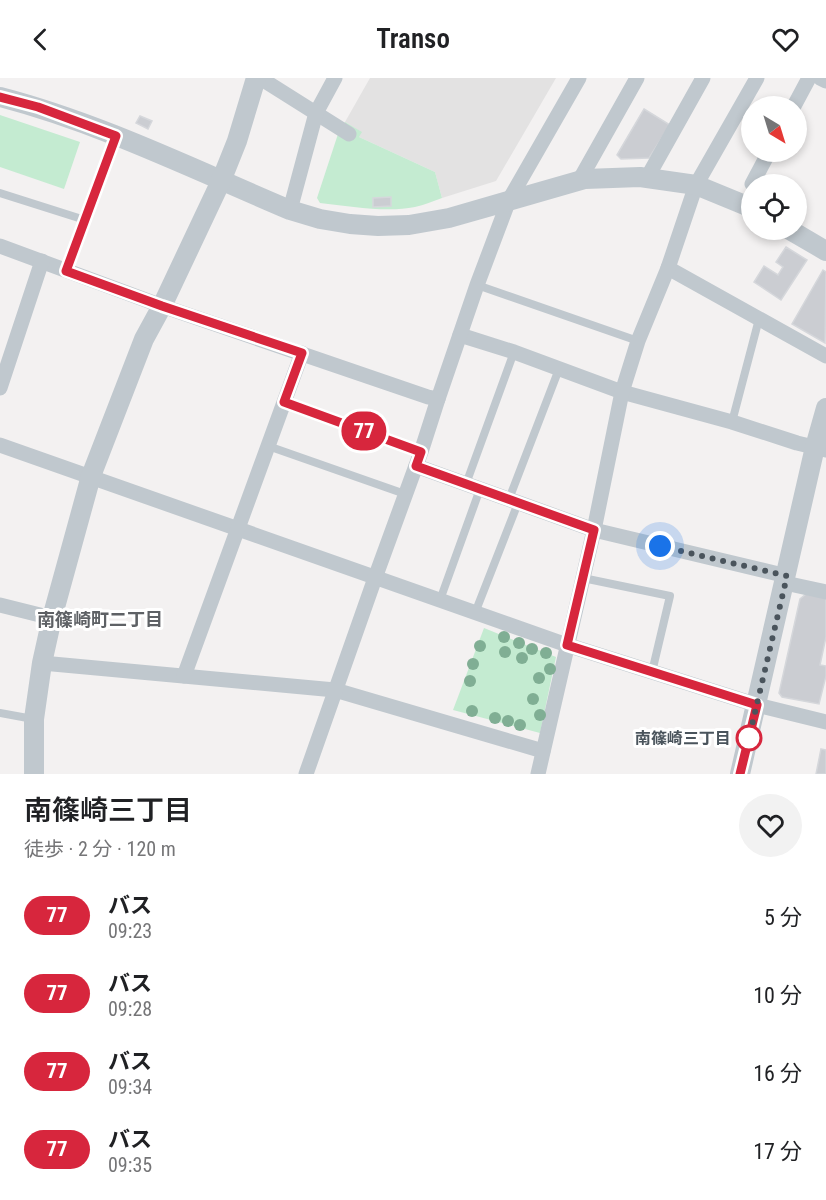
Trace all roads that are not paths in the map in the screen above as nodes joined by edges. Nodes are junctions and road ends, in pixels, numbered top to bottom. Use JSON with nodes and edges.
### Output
{"nodes":[{"id":1,"x":258,"y":78,"type":"edge"},
{"id":2,"x":335,"y":78,"type":"edge"},
{"id":3,"x":579,"y":78,"type":"edge"},
{"id":4,"x":637,"y":78,"type":"edge"},
{"id":5,"x":703,"y":78,"type":"edge"},
{"id":6,"x":756,"y":78,"type":"edge"},
{"id":7,"x":809,"y":78,"type":"edge"},
{"id":8,"x":820,"y":78,"type":"edge"},
{"id":9,"x":826,"y":81,"type":"edge"},
{"id":10,"x":799,"y":96,"type":"edge"},
{"id":11,"x":0,"y":97,"type":"edge"},
{"id":12,"x":316,"y":113,"type":"junction"},
{"id":13,"x":349,"y":134,"type":"dead end"},
{"id":14,"x":116,"y":136,"type":"junction"},
{"id":15,"x":647,"y":178,"type":"junction"},
{"id":16,"x":221,"y":181,"type":"junction"},
{"id":17,"x":579,"y":181,"type":"junction"},
{"id":18,"x":696,"y":185,"type":"junction"},
{"id":19,"x":0,"y":193,"type":"edge"},
{"id":20,"x":509,"y":200,"type":"junction"},
{"id":21,"x":741,"y":203,"type":"edge"},
{"id":22,"x":290,"y":210,"type":"junction"},
{"id":23,"x":85,"y":220,"type":"junction"},
{"id":24,"x":807,"y":240,"type":"edge"},
{"id":25,"x":0,"y":246,"type":"edge"},
{"id":26,"x":826,"y":251,"type":"edge"},
{"id":27,"x":42,"y":261,"type":"junction"},
{"id":28,"x":668,"y":268,"type":"junction"},
{"id":29,"x":66,"y":271,"type":"junction"},
{"id":30,"x":477,"y":285,"type":"junction"},
{"id":31,"x":162,"y":306,"type":"junction"},
{"id":32,"x":759,"y":319,"type":"junction"},
{"id":33,"x":460,"y":335,"type":"junction"},
{"id":34,"x":638,"y":341,"type":"junction"},
{"id":35,"x":514,"y":352,"type":"junction"},
{"id":36,"x":302,"y":353,"type":"junction"},
{"id":37,"x":826,"y":356,"type":"edge"},
{"id":38,"x":559,"y":369,"type":"junction"},
{"id":39,"x":0,"y":388,"type":"edge"},
{"id":40,"x":622,"y":392,"type":"junction"},
{"id":41,"x":438,"y":399,"type":"junction"},
{"id":42,"x":284,"y":402,"type":"junction"},
{"id":43,"x":826,"y":408,"type":"edge"},
{"id":44,"x":732,"y":422,"type":"junction"},
{"id":45,"x":0,"y":445,"type":"edge"},
{"id":46,"x":268,"y":446,"type":"junction"},
{"id":47,"x":820,"y":449,"type":"edge"},
{"id":48,"x":418,"y":459,"type":"junction"},
{"id":49,"x":91,"y":476,"type":"junction"},
{"id":50,"x":473,"y":486,"type":"junction"},
{"id":51,"x":405,"y":494,"type":"junction"},
{"id":52,"x":514,"y":501,"type":"junction"},
{"id":53,"x":238,"y":529,"type":"junction"},
{"id":54,"x":594,"y":530,"type":"junction"},
{"id":55,"x":375,"y":578,"type":"junction"},
{"id":56,"x":583,"y":578,"type":"junction"},
{"id":57,"x":786,"y":579,"type":"junction"},
{"id":58,"x":826,"y":592,"type":"edge"},
{"id":59,"x":440,"y":600,"type":"junction"},
{"id":60,"x":0,"y":605,"type":"edge"},
{"id":61,"x":475,"y":613,"type":"junction"},
{"id":62,"x":52,"y":618,"type":"junction"},
{"id":63,"x":567,"y":645,"type":"junction"},
{"id":64,"x":42,"y":663,"type":"junction"},
{"id":65,"x":652,"y":672,"type":"junction"},
{"id":66,"x":184,"y":676,"type":"junction"},
{"id":67,"x":335,"y":690,"type":"junction"},
{"id":68,"x":757,"y":705,"type":"junction"},
{"id":69,"x":0,"y":713,"type":"edge"},
{"id":70,"x":34,"y":719,"type":"junction"},
{"id":71,"x":826,"y":722,"type":"edge"},
{"id":72,"x":543,"y":751,"type":"junction"},
{"id":73,"x":34,"y":774,"type":"edge"},
{"id":74,"x":306,"y":774,"type":"edge"},
{"id":75,"x":537,"y":774,"type":"edge"},
{"id":76,"x":740,"y":774,"type":"edge"}],
"edges":[{"from":1,"to":12,"type":"street"},
{"from":1,"to":16,"type":"street"},
{"from":2,"to":12,"type":"street"},
{"from":3,"to":20,"type":"street"},
{"from":4,"to":17,"type":"street"},
{"from":5,"to":15,"type":"street"},
{"from":6,"to":18,"type":"street"},
{"from":7,"to":10,"type":"street"},
{"from":8,"to":9,"type":"street"},
{"from":11,"to":14,"type":"street"},
{"from":12,"to":13,"type":"street"},
{"from":12,"to":22,"type":"street"},
{"from":14,"to":16,"type":"street"},
{"from":14,"to":23,"type":"lane"},
{"from":15,"to":17,"type":"street"},
{"from":15,"to":18,"type":"street"},
{"from":16,"to":22,"type":"street"},
{"from":16,"to":31,"type":"street"},
{"from":17,"to":20,"type":"street"},
{"from":18,"to":21,"type":"street"},
{"from":18,"to":28,"type":"street"},
{"from":19,"to":23,"type":"lane"},
{"from":20,"to":22,"type":"street"},
{"from":20,"to":30,"type":"street"},
{"from":23,"to":29,"type":"lane"},
{"from":24,"to":26,"type":"street"},
{"from":25,"to":27,"type":"street"},
{"from":27,"to":29,"type":"street"},
{"from":27,"to":39,"type":"street"},
{"from":28,"to":32,"type":"street"},
{"from":28,"to":34,"type":"street"},
{"from":29,"to":31,"type":"street"},
{"from":30,"to":33,"type":"street"},
{"from":30,"to":34,"type":"lane"},
{"from":31,"to":36,"type":"street"},
{"from":31,"to":49,"type":"street"},
{"from":32,"to":37,"type":"street"},
{"from":32,"to":44,"type":"lane"},
{"from":33,"to":35,"type":"street"},
{"from":33,"to":41,"type":"street"},
{"from":34,"to":40,"type":"street"},
{"from":35,"to":38,"type":"street"},
{"from":35,"to":50,"type":"lane"},
{"from":36,"to":41,"type":"street"},
{"from":36,"to":42,"type":"street"},
{"from":38,"to":40,"type":"street"},
{"from":38,"to":52,"type":"lane"},
{"from":40,"to":44,"type":"street"},
{"from":40,"to":54,"type":"street"},
{"from":41,"to":48,"type":"street"},
{"from":42,"to":46,"type":"street"},
{"from":42,"to":48,"type":"lane"},
{"from":43,"to":47,"type":"street"},
{"from":44,"to":47,"type":"street"},
{"from":45,"to":49,"type":"street"},
{"from":46,"to":51,"type":"lane"},
{"from":46,"to":53,"type":"street"},
{"from":47,"to":57,"type":"street"},
{"from":48,"to":50,"type":"street"},
{"from":48,"to":51,"type":"street"},
{"from":49,"to":53,"type":"street"},
{"from":49,"to":62,"type":"street"},
{"from":50,"to":52,"type":"street"},
{"from":50,"to":59,"type":"lane"},
{"from":51,"to":55,"type":"street"},
{"from":52,"to":54,"type":"street"},
{"from":52,"to":61,"type":"lane"},
{"from":53,"to":55,"type":"street"},
{"from":53,"to":66,"type":"street"},
{"from":54,"to":56,"type":"street"},
{"from":54,"to":57,"type":"street"},
{"from":55,"to":59,"type":"street"},
{"from":55,"to":67,"type":"street"},
{"from":56,"to":63,"type":"street"},
{"from":56,"to":65,"type":"lane"},
{"from":57,"to":58,"type":"street"},
{"from":57,"to":68,"type":"street"},
{"from":59,"to":61,"type":"street"},
{"from":60,"to":62,"type":"street"},
{"from":61,"to":63,"type":"street"},
{"from":62,"to":64,"type":"street"},
{"from":63,"to":65,"type":"street"},
{"from":63,"to":72,"type":"street"},
{"from":64,"to":66,"type":"street"},
{"from":64,"to":70,"type":"street"},
{"from":65,"to":68,"type":"street"},
{"from":66,"to":67,"type":"street"},
{"from":67,"to":72,"type":"street"},
{"from":67,"to":74,"type":"street"},
{"from":68,"to":71,"type":"street"},
{"from":68,"to":76,"type":"street"},
{"from":69,"to":70,"type":"lane"},
{"from":70,"to":73,"type":"street"},
{"from":72,"to":75,"type":"street"}]}
